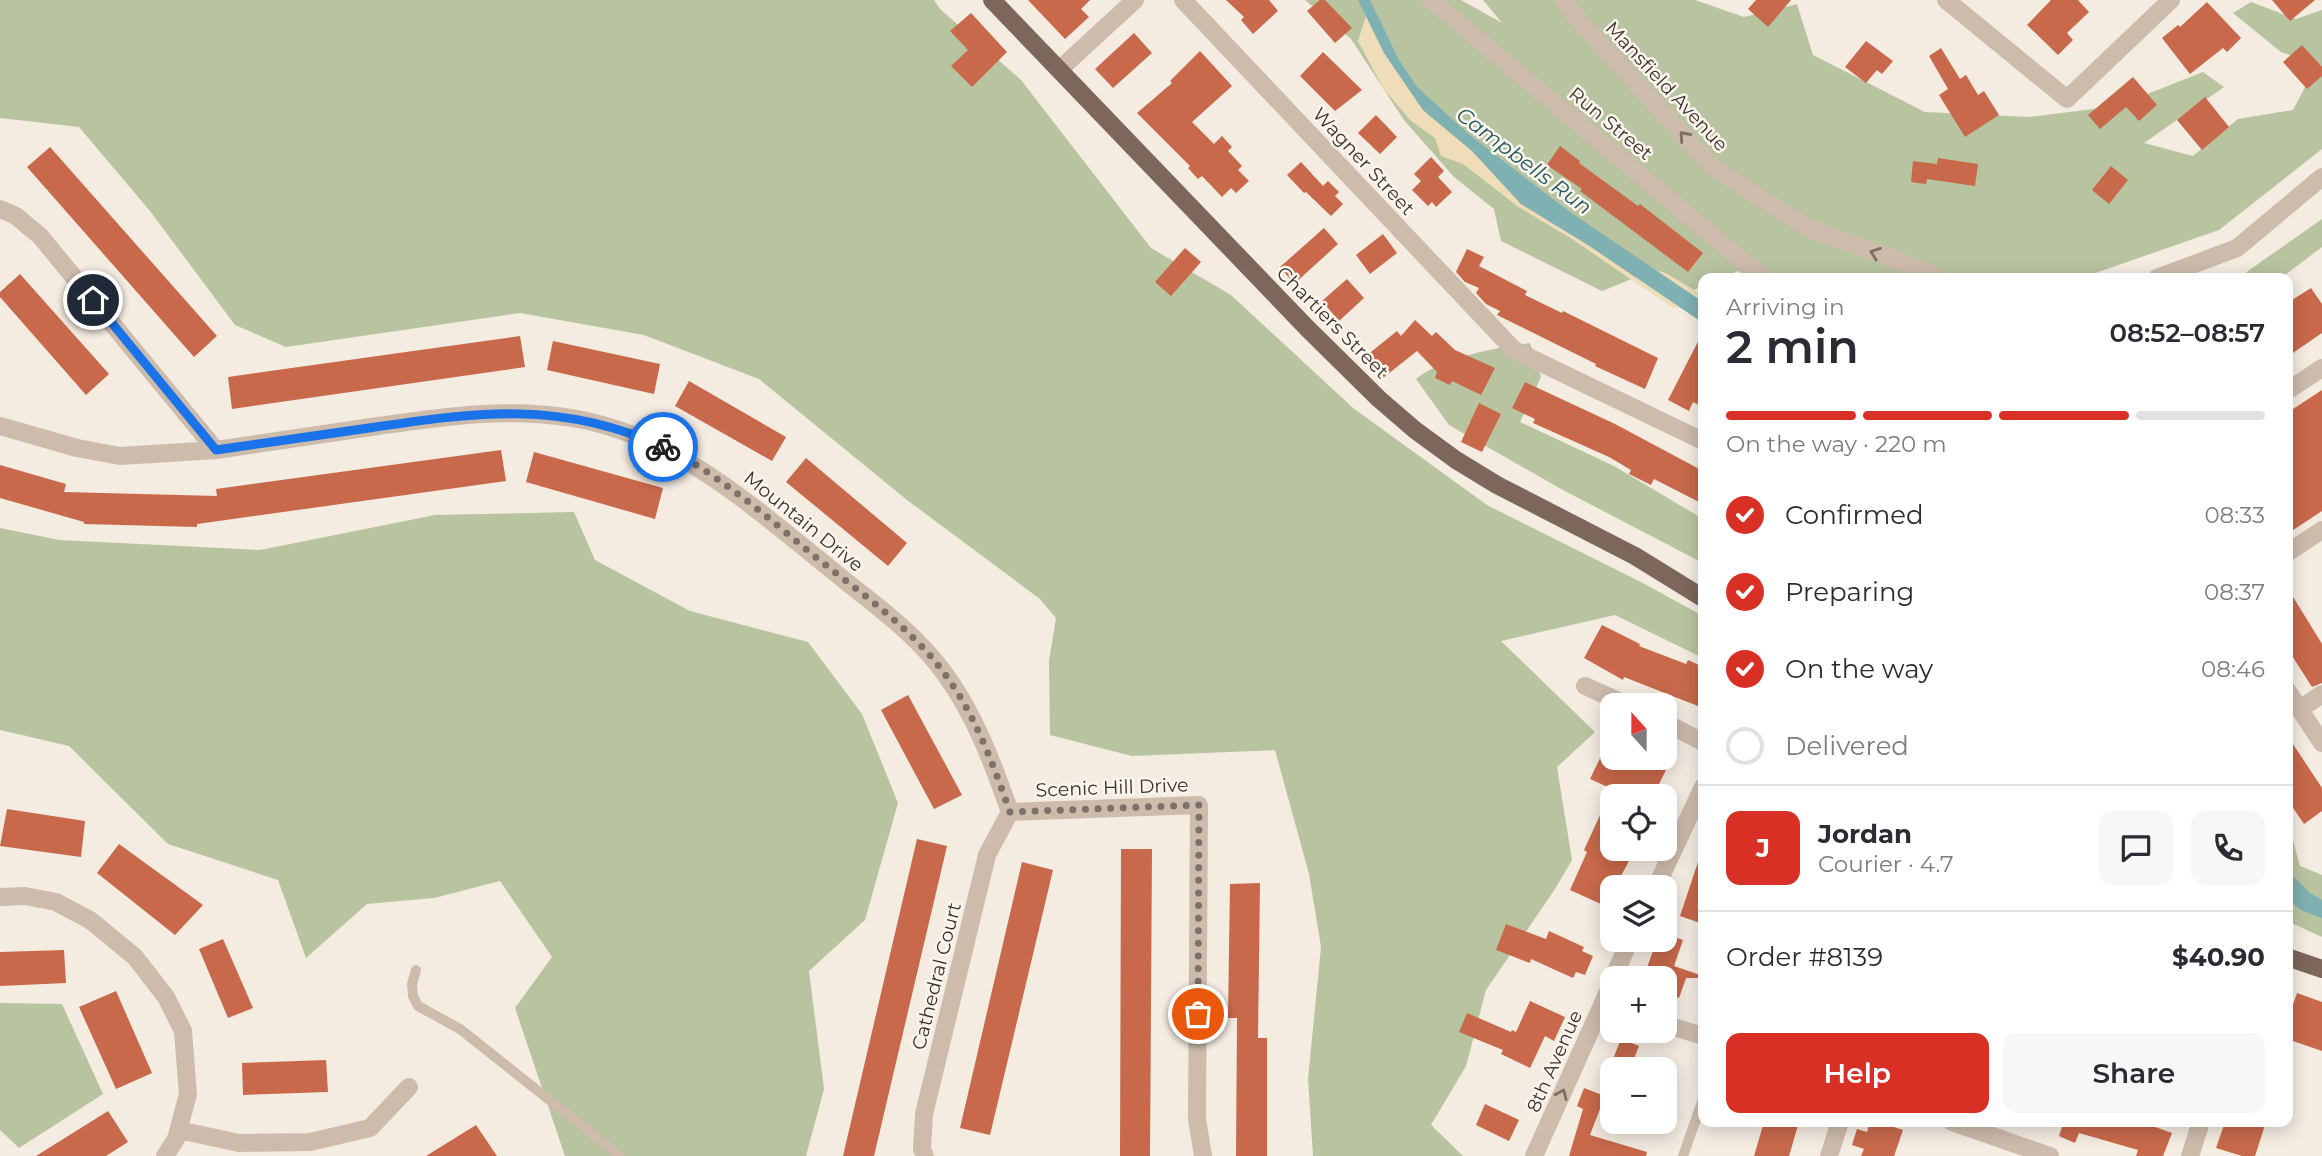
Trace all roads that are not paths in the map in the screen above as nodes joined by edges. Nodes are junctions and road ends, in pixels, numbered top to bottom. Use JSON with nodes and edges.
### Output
{"nodes":[{"id":1,"x":992,"y":0,"type":"edge"},
{"id":2,"x":1135,"y":0,"type":"edge"},
{"id":3,"x":1183,"y":0,"type":"edge"},
{"id":4,"x":1431,"y":0,"type":"edge"},
{"id":5,"x":1563,"y":0,"type":"edge"},
{"id":6,"x":1946,"y":0,"type":"edge"},
{"id":7,"x":2162,"y":3,"type":"edge"},
{"id":8,"x":1059,"y":70,"type":"junction"},
{"id":9,"x":2322,"y":177,"type":"edge"},
{"id":10,"x":0,"y":209,"type":"edge"},
{"id":11,"x":1757,"y":273,"type":"edge"},
{"id":12,"x":1926,"y":273,"type":"edge"},
{"id":13,"x":2170,"y":273,"type":"edge"},
{"id":14,"x":2322,"y":368,"type":"edge"},
{"id":15,"x":2293,"y":387,"type":"edge"},
{"id":16,"x":0,"y":426,"type":"edge"},
{"id":17,"x":1698,"y":435,"type":"edge"},
{"id":18,"x":216,"y":450,"type":"junction"},
{"id":19,"x":2322,"y":530,"type":"edge"},
{"id":20,"x":2293,"y":549,"type":"edge"},
{"id":21,"x":1698,"y":595,"type":"edge"},
{"id":22,"x":1585,"y":686,"type":"dead end"},
{"id":23,"x":1600,"y":693,"type":"edge"},
{"id":24,"x":2322,"y":694,"type":"edge"},
{"id":25,"x":2293,"y":699,"type":"edge"},
{"id":26,"x":2300,"y":709,"type":"junction"},
{"id":27,"x":1677,"y":729,"type":"edge"},
{"id":28,"x":1698,"y":739,"type":"edge"},
{"id":29,"x":2322,"y":743,"type":"edge"},
{"id":30,"x":1698,"y":798,"type":"edge"},
{"id":31,"x":1010,"y":812,"type":"junction"},
{"id":32,"x":1662,"y":875,"type":"edge"},
{"id":33,"x":0,"y":897,"type":"edge"},
{"id":34,"x":2293,"y":959,"type":"edge"},
{"id":35,"x":2322,"y":969,"type":"edge"},
{"id":36,"x":416,"y":970,"type":"dead end"},
{"id":37,"x":1600,"y":1019,"type":"edge"},
{"id":38,"x":1677,"y":1028,"type":"edge"},
{"id":39,"x":1698,"y":1034,"type":"edge"},
{"id":40,"x":409,"y":1087,"type":"dead end"},
{"id":41,"x":1698,"y":1112,"type":"edge"},
{"id":42,"x":1838,"y":1127,"type":"edge"},
{"id":43,"x":1963,"y":1127,"type":"edge"},
{"id":44,"x":2199,"y":1127,"type":"edge"},
{"id":45,"x":179,"y":1130,"type":"junction"},
{"id":46,"x":2013,"y":1151,"type":"edge"},
{"id":47,"x":165,"y":1156,"type":"edge"},
{"id":48,"x":620,"y":1156,"type":"edge"},
{"id":49,"x":925,"y":1156,"type":"edge"},
{"id":50,"x":1203,"y":1156,"type":"edge"},
{"id":51,"x":1534,"y":1156,"type":"edge"},
{"id":52,"x":1683,"y":1156,"type":"edge"},
{"id":53,"x":1829,"y":1156,"type":"edge"},
{"id":54,"x":2050,"y":1156,"type":"edge"},
{"id":55,"x":2190,"y":1156,"type":"edge"}],
"edges":[{"from":1,"to":8,"type":"main road","name":"Chartiers Street"},
{"from":2,"to":8,"type":"street"},
{"from":3,"to":17,"type":"street","name":"Wagner Street"},
{"from":4,"to":11,"type":"street","name":"Run Street"},
{"from":12,"to":5,"type":"street","name":"Mansfield Avenue","one_way":true},
{"from":6,"to":7,"type":"street"},
{"from":8,"to":21,"type":"main road","name":"Chartiers Street"},
{"from":9,"to":13,"type":"street"},
{"from":10,"to":18,"type":"street"},
{"from":14,"to":15,"type":"street"},
{"from":16,"to":18,"type":"street","name":"Mountain Drive"},
{"from":18,"to":31,"type":"street","name":"Mountain Drive"},
{"from":19,"to":20,"type":"street"},
{"from":22,"to":23,"type":"street"},
{"from":24,"to":26,"type":"street"},
{"from":25,"to":26,"type":"street"},
{"from":26,"to":29,"type":"street"},
{"from":27,"to":28,"type":"street"},
{"from":30,"to":32,"type":"street"},
{"from":31,"to":49,"type":"street","name":"Cathedral Court"},
{"from":31,"to":50,"type":"street","name":"Scenic Hill Drive"},
{"from":33,"to":45,"type":"street"},
{"from":34,"to":35,"type":"main road"},
{"from":36,"to":48,"type":"lane"},
{"from":51,"to":37,"type":"street","name":"8th Avenue","one_way":true},
{"from":38,"to":39,"type":"street"},
{"from":40,"to":45,"type":"street"},
{"from":41,"to":52,"type":"lane"},
{"from":42,"to":53,"type":"street"},
{"from":43,"to":46,"type":"street"},
{"from":44,"to":55,"type":"street"},
{"from":45,"to":47,"type":"street"},
{"from":46,"to":54,"type":"street"}]}
